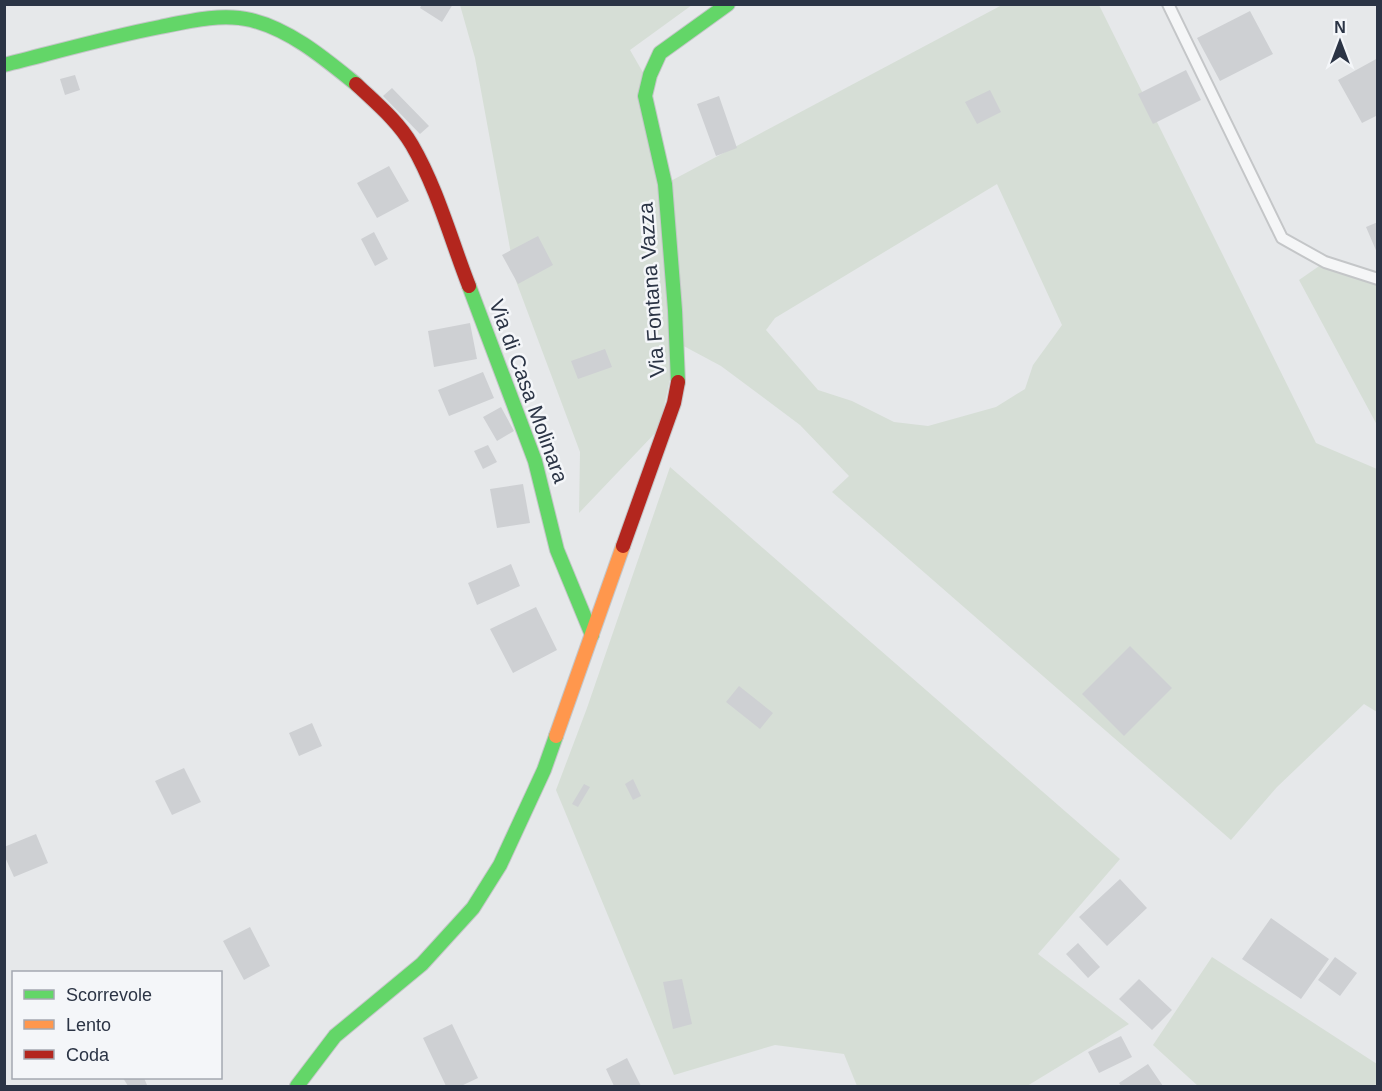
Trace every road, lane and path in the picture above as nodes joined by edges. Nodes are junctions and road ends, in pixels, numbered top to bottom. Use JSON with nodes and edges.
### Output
{"nodes":[{"id":1,"x":728,"y":4,"type":"edge"},
{"id":2,"x":1168,"y":4,"type":"edge"},
{"id":3,"x":4,"y":65,"type":"edge"},
{"id":4,"x":1377,"y":279,"type":"edge"},
{"id":5,"x":592,"y":635,"type":"junction"},
{"id":6,"x":297,"y":1086,"type":"edge"}],
"edges":[{"from":1,"to":5,"type":"street","name":"Via Fontana Vazza"},
{"from":2,"to":4,"type":"lane"},
{"from":3,"to":5,"type":"street","name":"Via di Casa Molinara"},
{"from":5,"to":6,"type":"street"}]}
